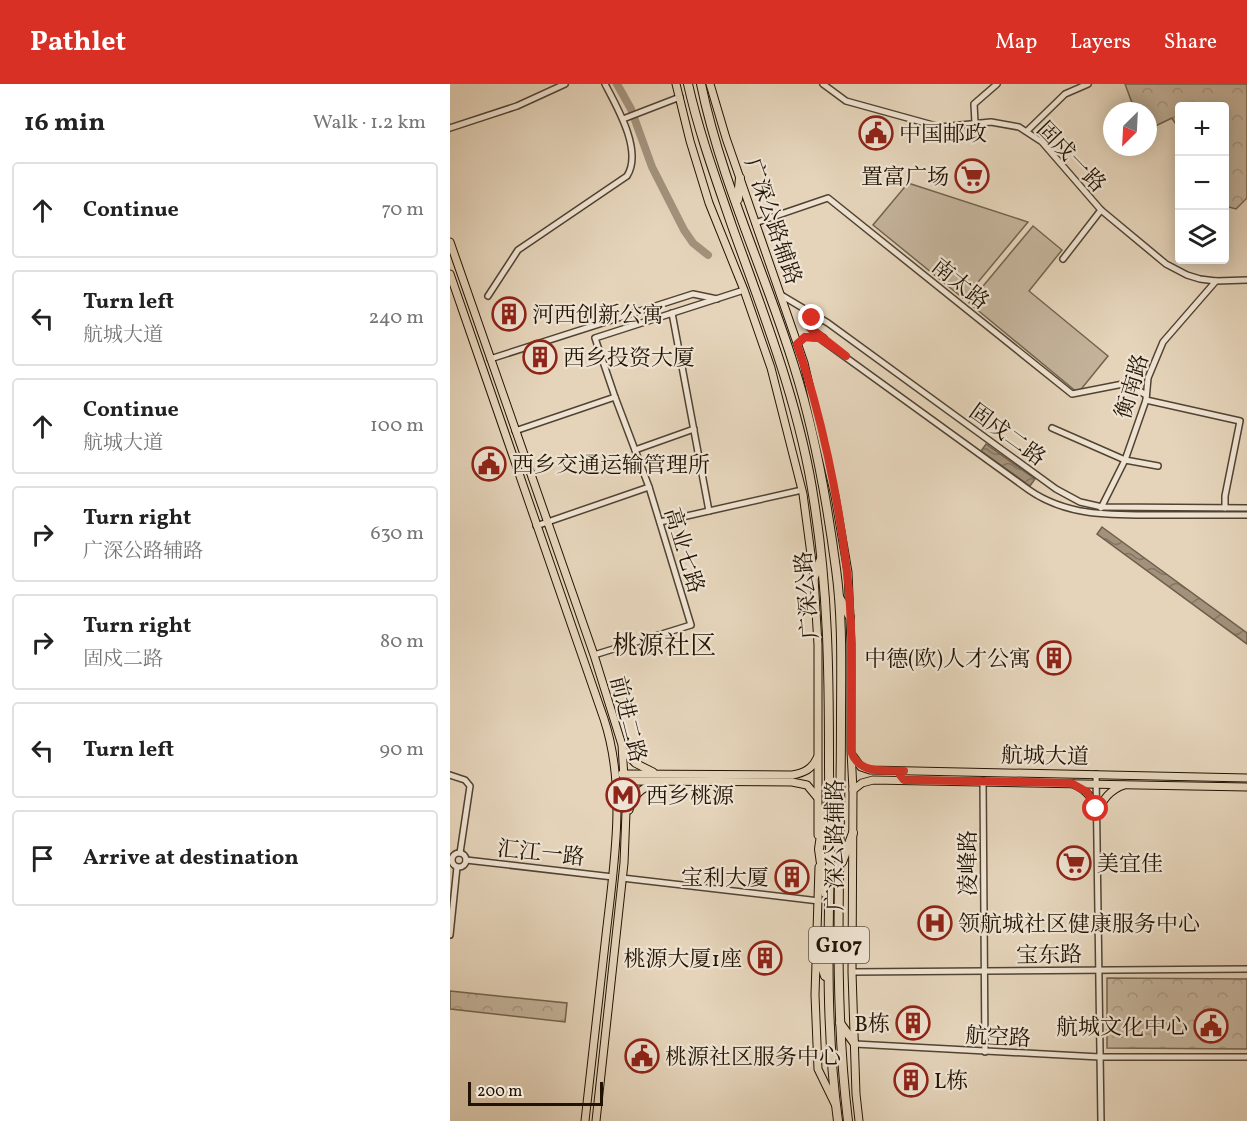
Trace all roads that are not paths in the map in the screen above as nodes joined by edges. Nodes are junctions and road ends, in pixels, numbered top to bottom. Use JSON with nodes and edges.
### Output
{"nodes":[{"id":1,"x":565,"y":84,"type":"edge"},
{"id":2,"x":605,"y":84,"type":"edge"},
{"id":3,"x":676,"y":84,"type":"edge"},
{"id":4,"x":688,"y":84,"type":"edge"},
{"id":5,"x":701,"y":84,"type":"edge"},
{"id":6,"x":710,"y":84,"type":"edge"},
{"id":7,"x":823,"y":84,"type":"edge"},
{"id":8,"x":997,"y":84,"type":"edge"},
{"id":9,"x":1085,"y":85,"type":"edge"},
{"id":10,"x":680,"y":97,"type":"junction"},
{"id":11,"x":623,"y":119,"type":"junction"},
{"id":12,"x":975,"y":123,"type":"junction"},
{"id":13,"x":450,"y":128,"type":"edge"},
{"id":14,"x":1027,"y":131,"type":"junction"},
{"id":15,"x":740,"y":178,"type":"junction"},
{"id":16,"x":738,"y":204,"type":"junction"},
{"id":17,"x":1101,"y":210,"type":"junction"},
{"id":18,"x":755,"y":223,"type":"junction"},
{"id":19,"x":450,"y":242,"type":"edge"},
{"id":20,"x":1063,"y":259,"type":"dead end"},
{"id":21,"x":450,"y":274,"type":"edge"},
{"id":22,"x":1247,"y":280,"type":"edge"},
{"id":23,"x":1216,"y":281,"type":"junction"},
{"id":24,"x":744,"y":290,"type":"junction"},
{"id":25,"x":780,"y":294,"type":"junction"},
{"id":26,"x":454,"y":296,"type":"edge"},
{"id":27,"x":488,"y":296,"type":"dead end"},
{"id":28,"x":717,"y":299,"type":"junction"},
{"id":29,"x":672,"y":313,"type":"junction"},
{"id":30,"x":854,"y":342,"type":"junction"},
{"id":31,"x":797,"y":344,"type":"junction"},
{"id":32,"x":846,"y":356,"type":"junction"},
{"id":33,"x":490,"y":359,"type":"junction"},
{"id":34,"x":615,"y":397,"type":"junction"},
{"id":35,"x":1146,"y":398,"type":"junction"},
{"id":36,"x":1052,"y":428,"type":"dead end"},
{"id":37,"x":694,"y":429,"type":"junction"},
{"id":38,"x":515,"y":431,"type":"junction"},
{"id":39,"x":635,"y":450,"type":"junction"},
{"id":40,"x":1125,"y":460,"type":"junction"},
{"id":41,"x":1158,"y":466,"type":"dead end"},
{"id":42,"x":649,"y":487,"type":"junction"},
{"id":43,"x":1056,"y":489,"type":"junction"},
{"id":44,"x":802,"y":490,"type":"junction"},
{"id":45,"x":1048,"y":501,"type":"junction"},
{"id":46,"x":1102,"y":507,"type":"junction"},
{"id":47,"x":1225,"y":508,"type":"junction"},
{"id":48,"x":1247,"y":508,"type":"edge"},
{"id":49,"x":709,"y":511,"type":"junction"},
{"id":50,"x":1097,"y":514,"type":"junction"},
{"id":51,"x":1247,"y":515,"type":"edge"},
{"id":52,"x":546,"y":522,"type":"junction"},
{"id":53,"x":660,"y":522,"type":"junction"},
{"id":54,"x":536,"y":526,"type":"junction"},
{"id":55,"x":822,"y":558,"type":"junction"},
{"id":56,"x":814,"y":577,"type":"junction"},
{"id":57,"x":838,"y":595,"type":"junction"},
{"id":58,"x":850,"y":617,"type":"junction"},
{"id":59,"x":594,"y":655,"type":"junction"},
{"id":60,"x":622,"y":745,"type":"junction"},
{"id":61,"x":851,"y":751,"type":"junction"},
{"id":62,"x":818,"y":755,"type":"junction"},
{"id":63,"x":904,"y":771,"type":"junction"},
{"id":64,"x":1096,"y":774,"type":"junction"},
{"id":65,"x":450,"y":775,"type":"edge"},
{"id":66,"x":616,"y":778,"type":"junction"},
{"id":67,"x":625,"y":778,"type":"junction"},
{"id":68,"x":662,"y":778,"type":"junction"},
{"id":69,"x":1247,"y":778,"type":"edge"},
{"id":70,"x":904,"y":780,"type":"junction"},
{"id":71,"x":983,"y":781,"type":"junction"},
{"id":72,"x":1065,"y":782,"type":"junction"},
{"id":73,"x":1096,"y":783,"type":"junction"},
{"id":74,"x":1128,"y":784,"type":"junction"},
{"id":75,"x":829,"y":785,"type":"junction"},
{"id":76,"x":1247,"y":787,"type":"edge"},
{"id":77,"x":853,"y":790,"type":"junction"},
{"id":78,"x":818,"y":800,"type":"junction"},
{"id":79,"x":1097,"y":815,"type":"junction"},
{"id":80,"x":626,"y":822,"type":"junction"},
{"id":81,"x":853,"y":833,"type":"junction"},
{"id":82,"x":819,"y":849,"type":"junction"},
{"id":83,"x":460,"y":853,"type":"junction"},
{"id":84,"x":451,"y":860,"type":"edge"},
{"id":85,"x":466,"y":860,"type":"junction"},
{"id":86,"x":840,"y":866,"type":"junction"},
{"id":87,"x":457,"y":867,"type":"junction"},
{"id":88,"x":613,"y":877,"type":"junction"},
{"id":89,"x":622,"y":878,"type":"junction"},
{"id":90,"x":819,"y":901,"type":"junction"},
{"id":91,"x":829,"y":917,"type":"junction"},
{"id":92,"x":450,"y":935,"type":"edge"},
{"id":93,"x":817,"y":952,"type":"junction"},
{"id":94,"x":1247,"y":969,"type":"edge"},
{"id":95,"x":1099,"y":970,"type":"junction"},
{"id":96,"x":984,"y":971,"type":"junction"},
{"id":97,"x":852,"y":972,"type":"junction"},
{"id":98,"x":828,"y":984,"type":"junction"},
{"id":99,"x":840,"y":1023,"type":"junction"},
{"id":100,"x":855,"y":1044,"type":"junction"},
{"id":101,"x":985,"y":1052,"type":"junction"},
{"id":102,"x":1100,"y":1057,"type":"junction"},
{"id":103,"x":1247,"y":1057,"type":"edge"},
{"id":104,"x":835,"y":1104,"type":"junction"},
{"id":105,"x":585,"y":1121,"type":"edge"},
{"id":106,"x":596,"y":1121,"type":"edge"},
{"id":107,"x":838,"y":1121,"type":"edge"},
{"id":108,"x":848,"y":1121,"type":"edge"},
{"id":109,"x":860,"y":1121,"type":"edge"},
{"id":110,"x":1101,"y":1121,"type":"edge"}],
"edges":[{"from":1,"to":13,"type":"street"},
{"from":2,"to":11,"type":"street"},
{"from":3,"to":10,"type":"main road","name":"广深公路辅路"},
{"from":4,"to":55,"type":"highway","name":"广深公路","number":"G107"},
{"from":5,"to":16,"type":"highway","name":"广深公路","number":"G107"},
{"from":6,"to":15,"type":"main road","name":"广深公路辅路"},
{"from":7,"to":12,"type":"street","name":"固戍一路"},
{"from":8,"to":12,"type":"street"},
{"from":9,"to":14,"type":"street"},
{"from":10,"to":11,"type":"street"},
{"from":10,"to":24,"type":"main road","name":"广深公路辅路"},
{"from":11,"to":27,"type":"street"},
{"from":12,"to":14,"type":"street","name":"固戍一路"},
{"from":14,"to":17,"type":"street","name":"固戍一路"},
{"from":15,"to":16,"type":"highway"},
{"from":15,"to":18,"type":"main road","name":"广深公路辅路"},
{"from":16,"to":57,"type":"highway","name":"广深公路","number":"G107"},
{"from":17,"to":20,"type":"street"},
{"from":17,"to":23,"type":"street","name":"固戍一路"},
{"from":18,"to":25,"type":"main road","name":"广深公路辅路"},
{"from":18,"to":35,"type":"street","name":"南太路"},
{"from":19,"to":33,"type":"main road","name":"前进二路"},
{"from":21,"to":26,"type":"main road","name":"前进二路"},
{"from":22,"to":23,"type":"street","name":"固戍一路"},
{"from":23,"to":35,"type":"street","name":"衡南路"},
{"from":24,"to":28,"type":"street"},
{"from":24,"to":44,"type":"main road","name":"广深公路辅路"},
{"from":25,"to":30,"type":"street","name":"固戍二路"},
{"from":25,"to":31,"type":"main road","name":"广深公路辅路"},
{"from":26,"to":54,"type":"main road","name":"前进二路"},
{"from":28,"to":29,"type":"street"},
{"from":28,"to":33,"type":"street"},
{"from":29,"to":34,"type":"street","name":"高业七路"},
{"from":29,"to":37,"type":"street"},
{"from":30,"to":32,"type":"street"},
{"from":30,"to":43,"type":"street","name":"固戍二路"},
{"from":31,"to":32,"type":"street","name":"固戍二路"},
{"from":31,"to":58,"type":"main road","name":"广深公路辅路"},
{"from":32,"to":45,"type":"street","name":"固戍二路"},
{"from":33,"to":38,"type":"main road","name":"前进二路"},
{"from":34,"to":38,"type":"street"},
{"from":34,"to":39,"type":"street","name":"高业七路"},
{"from":35,"to":40,"type":"street","name":"衡南路"},
{"from":35,"to":47,"type":"street"},
{"from":36,"to":40,"type":"street"},
{"from":37,"to":39,"type":"street"},
{"from":37,"to":49,"type":"street"},
{"from":38,"to":52,"type":"main road","name":"前进二路"},
{"from":39,"to":42,"type":"street","name":"高业七路"},
{"from":40,"to":41,"type":"street"},
{"from":40,"to":46,"type":"street","name":"衡南路"},
{"from":42,"to":52,"type":"street"},
{"from":42,"to":53,"type":"street","name":"高业七路"},
{"from":43,"to":45,"type":"street"},
{"from":43,"to":46,"type":"street","name":"固戍二路"},
{"from":44,"to":49,"type":"street"},
{"from":44,"to":56,"type":"main road","name":"广深公路辅路"},
{"from":45,"to":50,"type":"street","name":"固戍二路"},
{"from":46,"to":47,"type":"street","name":"固戍二路"},
{"from":46,"to":50,"type":"street","name":"衡南路"},
{"from":47,"to":48,"type":"street","name":"固戍二路"},
{"from":49,"to":53,"type":"street"},
{"from":50,"to":51,"type":"street","name":"固戍二路"},
{"from":52,"to":54,"type":"street"},
{"from":52,"to":59,"type":"main road","name":"前进二路"},
{"from":53,"to":59,"type":"street","name":"高业七路"},
{"from":54,"to":66,"type":"main road","name":"前进二路"},
{"from":55,"to":56,"type":"highway"},
{"from":55,"to":75,"type":"highway","name":"广深公路","number":"G107"},
{"from":56,"to":62,"type":"main road","name":"广深公路辅路"},
{"from":57,"to":58,"type":"highway"},
{"from":57,"to":86,"type":"highway","name":"广深公路","number":"G107"},
{"from":58,"to":61,"type":"main road","name":"广深公路辅路"},
{"from":59,"to":60,"type":"main road","name":"前进二路"},
{"from":60,"to":67,"type":"main road","name":"前进二路"},
{"from":60,"to":68,"type":"main road"},
{"from":61,"to":63,"type":"main road","name":"航城大道"},
{"from":61,"to":77,"type":"main road","name":"广深公路辅路"},
{"from":62,"to":68,"type":"main road"},
{"from":62,"to":78,"type":"main road","name":"广深公路辅路"},
{"from":63,"to":64,"type":"main road","name":"航城大道"},
{"from":63,"to":70,"type":"main road"},
{"from":64,"to":69,"type":"main road","name":"航城大道"},
{"from":64,"to":73,"type":"street"},
{"from":65,"to":83,"type":"street"},
{"from":66,"to":67,"type":"main road"},
{"from":66,"to":88,"type":"main road","name":"前进二路"},
{"from":67,"to":68,"type":"main road"},
{"from":67,"to":80,"type":"main road","name":"前进二路"},
{"from":68,"to":78,"type":"main road"},
{"from":68,"to":80,"type":"main road"},
{"from":70,"to":71,"type":"main road","name":"航城大道"},
{"from":70,"to":77,"type":"main road","name":"航城大道"},
{"from":71,"to":72,"type":"main road","name":"航城大道"},
{"from":71,"to":96,"type":"street","name":"凌峰路"},
{"from":72,"to":73,"type":"main road","name":"航城大道"},
{"from":72,"to":79,"type":"main road"},
{"from":73,"to":74,"type":"main road","name":"航城大道"},
{"from":73,"to":79,"type":"street"},
{"from":74,"to":76,"type":"main road","name":"航城大道"},
{"from":74,"to":79,"type":"main road"},
{"from":75,"to":82,"type":"highway"},
{"from":75,"to":91,"type":"highway","name":"广深公路","number":"G107"},
{"from":77,"to":81,"type":"main road","name":"广深公路辅路"},
{"from":78,"to":82,"type":"main road","name":"广深公路辅路"},
{"from":79,"to":95,"type":"street"},
{"from":80,"to":89,"type":"main road","name":"前进二路"},
{"from":81,"to":86,"type":"highway"},
{"from":81,"to":97,"type":"main road","name":"广深公路辅路"},
{"from":82,"to":90,"type":"main road","name":"广深公路辅路"},
{"from":82,"to":91,"type":"highway"},
{"from":83,"to":84,"type":"street"},
{"from":83,"to":85,"type":"street"},
{"from":84,"to":87,"type":"street"},
{"from":85,"to":87,"type":"street"},
{"from":85,"to":88,"type":"street","name":"汇江一路"},
{"from":86,"to":99,"type":"highway","name":"广深公路","number":"G107"},
{"from":87,"to":92,"type":"street"},
{"from":88,"to":105,"type":"main road","name":"前进二路"},
{"from":89,"to":90,"type":"street"},
{"from":89,"to":106,"type":"main road","name":"前进二路"},
{"from":90,"to":93,"type":"main road","name":"广深公路辅路"},
{"from":91,"to":98,"type":"highway","name":"广深公路","number":"G107"},
{"from":93,"to":98,"type":"highway"},
{"from":93,"to":104,"type":"main road","name":"广深公路辅路"},
{"from":94,"to":95,"type":"street","name":"宝东路"},
{"from":95,"to":96,"type":"street","name":"宝东路"},
{"from":95,"to":102,"type":"street"},
{"from":96,"to":97,"type":"street","name":"宝东路"},
{"from":96,"to":101,"type":"street","name":"凌峰路"},
{"from":97,"to":100,"type":"main road","name":"广深公路辅路"},
{"from":98,"to":104,"type":"highway","name":"广深公路","number":"G107"},
{"from":99,"to":100,"type":"highway"},
{"from":99,"to":108,"type":"highway","name":"广深公路","number":"G107"},
{"from":100,"to":101,"type":"street","name":"航空路"},
{"from":100,"to":109,"type":"main road","name":"广深公路辅路"},
{"from":101,"to":102,"type":"street","name":"航空路"},
{"from":102,"to":103,"type":"street","name":"航空路"},
{"from":102,"to":110,"type":"street"},
{"from":104,"to":107,"type":"highway","name":"广深公路","number":"G107"}]}
